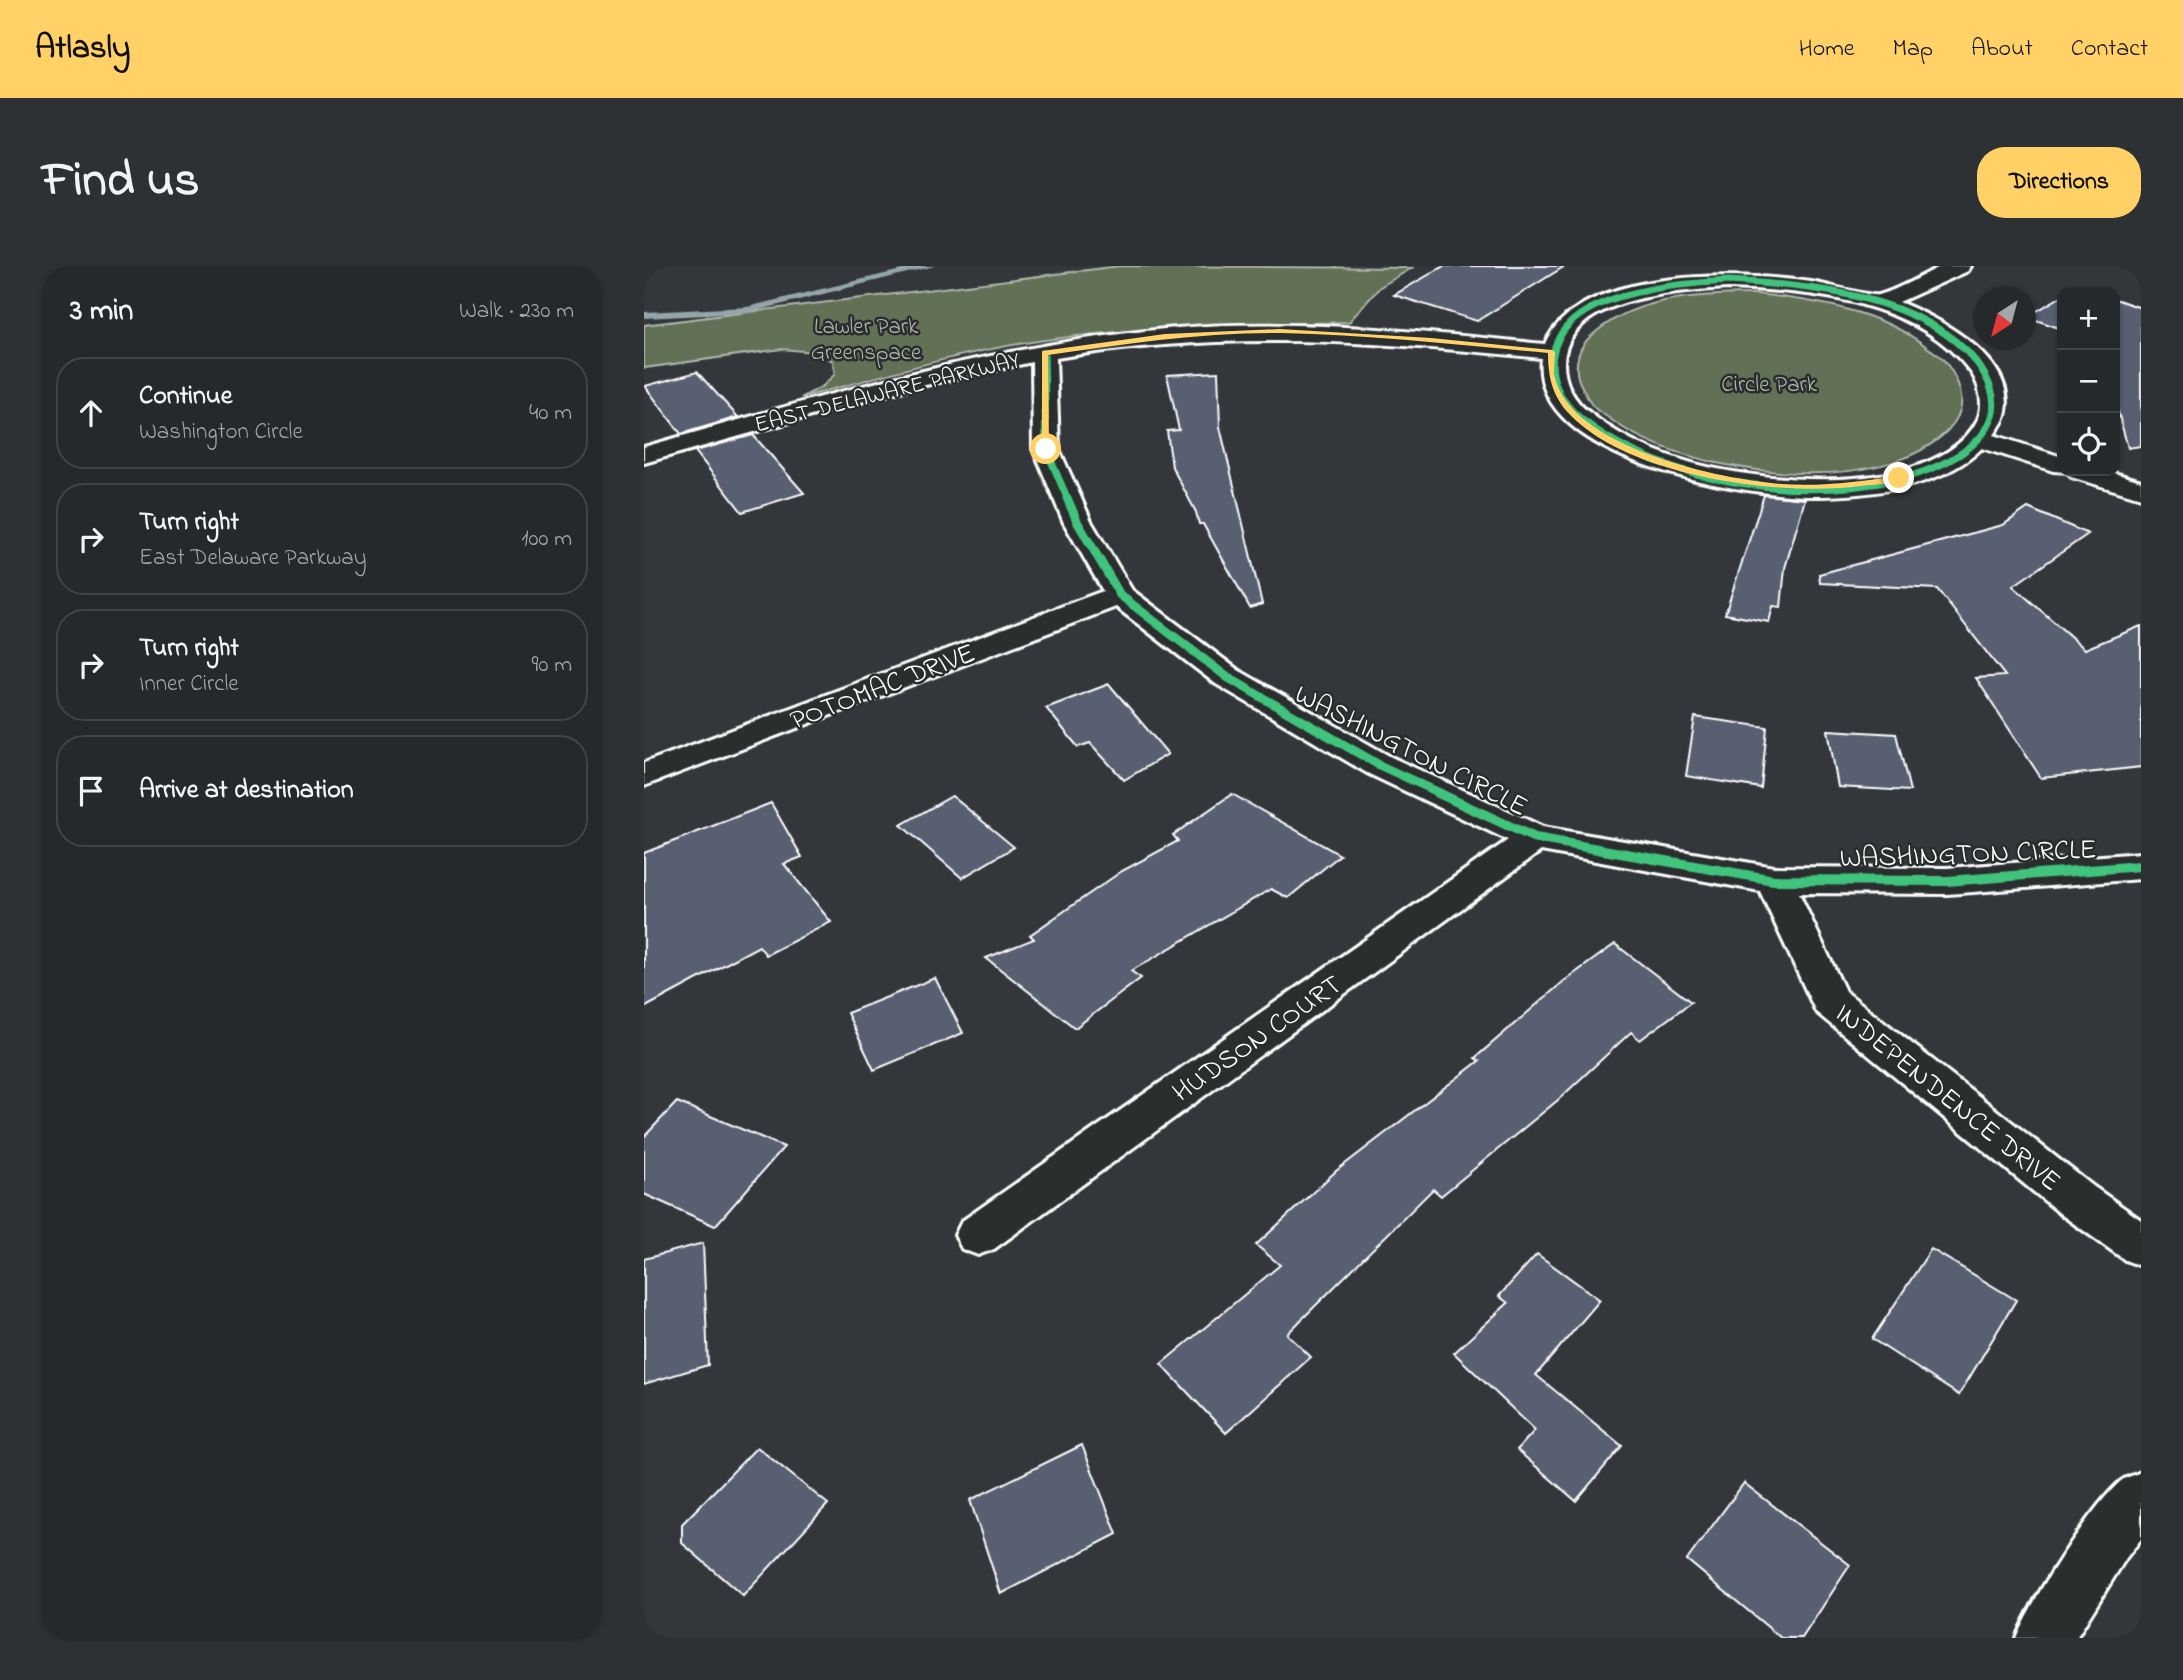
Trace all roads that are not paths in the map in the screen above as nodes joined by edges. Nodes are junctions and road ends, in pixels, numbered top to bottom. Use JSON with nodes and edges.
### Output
{"nodes":[{"id":1,"x":1960,"y":266,"type":"edge"},
{"id":2,"x":1877,"y":303,"type":"junction"},
{"id":3,"x":1552,"y":352,"type":"junction"},
{"id":4,"x":1044,"y":353,"type":"junction"},
{"id":5,"x":1980,"y":439,"type":"junction"},
{"id":6,"x":644,"y":455,"type":"edge"},
{"id":7,"x":2057,"y":463,"type":"edge"},
{"id":8,"x":2096,"y":476,"type":"edge"},
{"id":9,"x":2141,"y":490,"type":"edge"},
{"id":10,"x":1120,"y":595,"type":"junction"},
{"id":11,"x":644,"y":775,"type":"edge"},
{"id":12,"x":1535,"y":838,"type":"junction"},
{"id":13,"x":2141,"y":866,"type":"edge"},
{"id":14,"x":1774,"y":880,"type":"junction"},
{"id":15,"x":978,"y":1236,"type":"dead end"},
{"id":16,"x":2141,"y":1246,"type":"edge"},
{"id":17,"x":2141,"y":1498,"type":"edge"},
{"id":18,"x":2044,"y":1638,"type":"edge"}],
"edges":[{"from":1,"to":2,"type":"street"},
{"from":2,"to":3,"type":"street"},
{"from":2,"to":5,"type":"street"},
{"from":3,"to":4,"type":"street","name":"EAST DELAWARE PARKWAY"},
{"from":3,"to":5,"type":"street"},
{"from":4,"to":6,"type":"street","name":"EAST DELAWARE PARKWAY"},
{"from":4,"to":10,"type":"street","name":"WASHINGTON CIRCLE"},
{"from":5,"to":7,"type":"street"},
{"from":8,"to":9,"type":"street"},
{"from":10,"to":11,"type":"street","name":"POTOMAC DRIVE"},
{"from":10,"to":12,"type":"street","name":"WASHINGTON CIRCLE"},
{"from":12,"to":14,"type":"street","name":"WASHINGTON CIRCLE"},
{"from":12,"to":15,"type":"street","name":"HUDSON COURT"},
{"from":13,"to":14,"type":"street","name":"WASHINGTON CIRCLE"},
{"from":14,"to":16,"type":"street","name":"INDEPENDENCE DRIVE"},
{"from":17,"to":18,"type":"street"}]}
